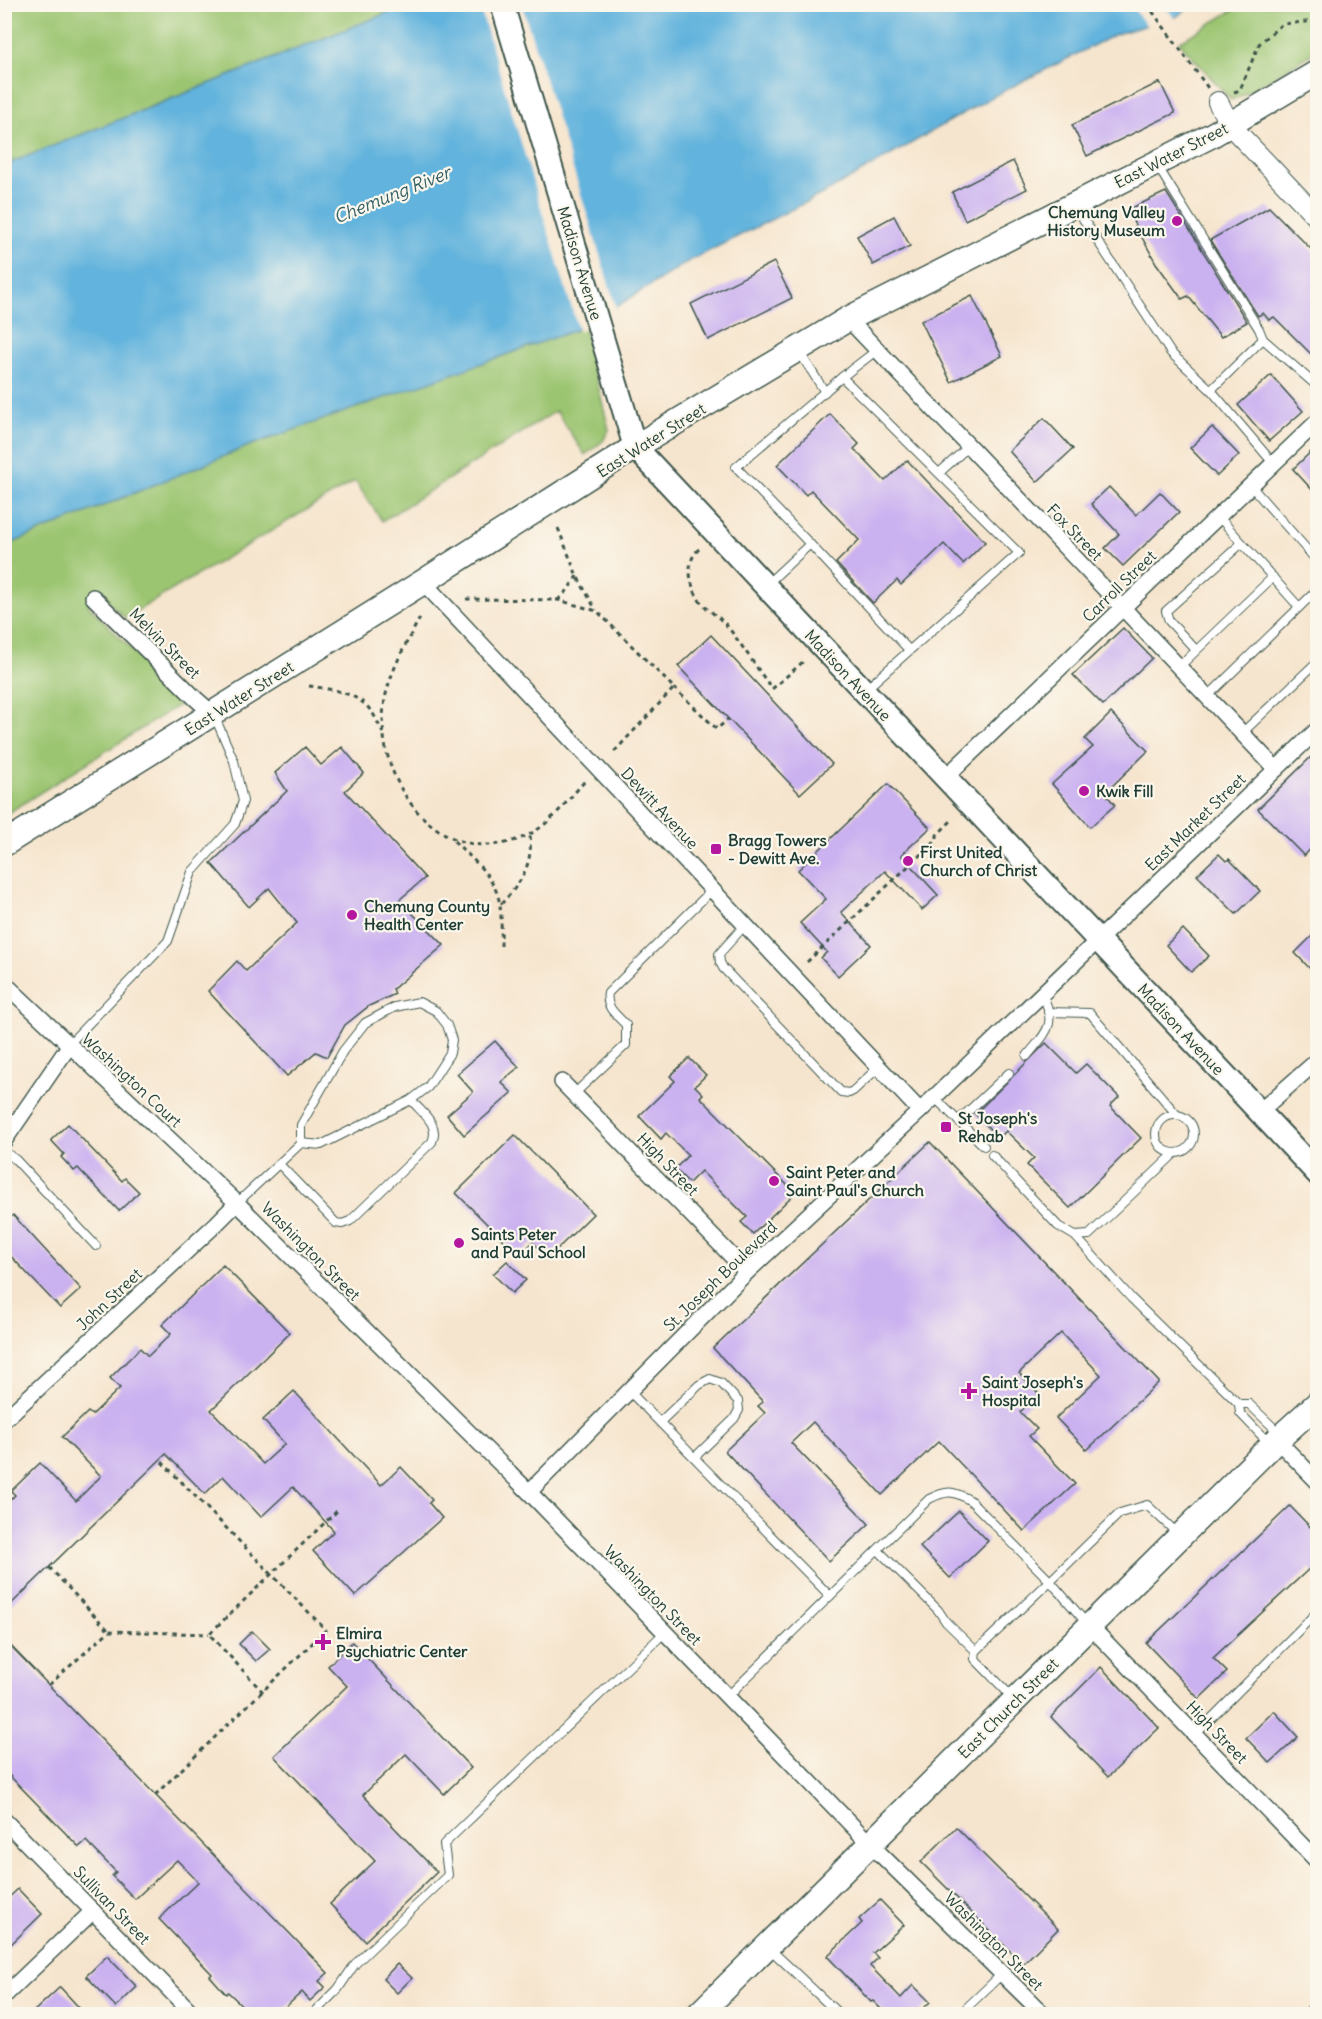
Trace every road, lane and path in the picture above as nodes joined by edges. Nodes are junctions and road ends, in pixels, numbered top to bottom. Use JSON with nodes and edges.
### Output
{"nodes":[{"id":1,"x":502,"y":4,"type":"edge"},
{"id":2,"x":1147,"y":4,"type":"edge"},
{"id":3,"x":1317,"y":21,"type":"edge"},
{"id":4,"x":1317,"y":72,"type":"edge"},
{"id":5,"x":1218,"y":102,"type":"junction"},
{"id":6,"x":1230,"y":125,"type":"junction"},
{"id":7,"x":1155,"y":163,"type":"junction"},
{"id":8,"x":1074,"y":204,"type":"junction"},
{"id":9,"x":1317,"y":218,"type":"edge"},
{"id":10,"x":848,"y":319,"type":"junction"},
{"id":11,"x":1263,"y":339,"type":"junction"},
{"id":12,"x":798,"y":350,"type":"junction"},
{"id":13,"x":877,"y":350,"type":"junction"},
{"id":14,"x":842,"y":377,"type":"junction"},
{"id":15,"x":1317,"y":387,"type":"edge"},
{"id":16,"x":1211,"y":390,"type":"junction"},
{"id":17,"x":825,"y":392,"type":"junction"},
{"id":18,"x":1317,"y":421,"type":"edge"},
{"id":19,"x":969,"y":446,"type":"junction"},
{"id":20,"x":635,"y":447,"type":"junction"},
{"id":21,"x":1273,"y":463,"type":"junction"},
{"id":22,"x":939,"y":473,"type":"junction"},
{"id":23,"x":1250,"y":485,"type":"junction"},
{"id":24,"x":1218,"y":516,"type":"junction"},
{"id":25,"x":558,"y":528,"type":"dead end"},
{"id":26,"x":1242,"y":543,"type":"junction"},
{"id":27,"x":810,"y":544,"type":"junction"},
{"id":28,"x":699,"y":549,"type":"dead end"},
{"id":29,"x":1317,"y":562,"type":"edge"},
{"id":30,"x":577,"y":576,"type":"junction"},
{"id":31,"x":1273,"y":577,"type":"junction"},
{"id":32,"x":423,"y":582,"type":"junction"},
{"id":33,"x":765,"y":586,"type":"junction"},
{"id":34,"x":1317,"y":589,"type":"edge"},
{"id":35,"x":93,"y":597,"type":"dead end"},
{"id":36,"x":466,"y":599,"type":"dead end"},
{"id":37,"x":558,"y":600,"type":"junction"},
{"id":38,"x":1122,"y":607,"type":"junction"},
{"id":39,"x":1299,"y":607,"type":"junction"},
{"id":40,"x":597,"y":611,"type":"junction"},
{"id":41,"x":420,"y":618,"type":"dead end"},
{"id":42,"x":909,"y":650,"type":"junction"},
{"id":43,"x":1196,"y":650,"type":"junction"},
{"id":44,"x":804,"y":661,"type":"dead end"},
{"id":45,"x":1317,"y":661,"type":"edge"},
{"id":46,"x":1179,"y":666,"type":"junction"},
{"id":47,"x":309,"y":686,"type":"dead end"},
{"id":48,"x":674,"y":688,"type":"junction"},
{"id":49,"x":863,"y":691,"type":"junction"},
{"id":50,"x":1207,"y":697,"type":"junction"},
{"id":51,"x":213,"y":714,"type":"junction"},
{"id":52,"x":728,"y":719,"type":"dead end"},
{"id":53,"x":1317,"y":729,"type":"edge"},
{"id":54,"x":384,"y":734,"type":"junction"},
{"id":55,"x":1242,"y":734,"type":"junction"},
{"id":56,"x":612,"y":754,"type":"dead end"},
{"id":57,"x":1276,"y":769,"type":"junction"},
{"id":58,"x":945,"y":778,"type":"junction"},
{"id":59,"x":586,"y":780,"type":"dead end"},
{"id":60,"x":953,"y":819,"type":"dead end"},
{"id":61,"x":530,"y":834,"type":"junction"},
{"id":62,"x":453,"y":839,"type":"junction"},
{"id":63,"x":4,"y":844,"type":"edge"},
{"id":64,"x":711,"y":890,"type":"junction"},
{"id":65,"x":500,"y":905,"type":"junction"},
{"id":66,"x":745,"y":926,"type":"junction"},
{"id":67,"x":1097,"y":941,"type":"junction"},
{"id":68,"x":501,"y":950,"type":"dead end"},
{"id":69,"x":807,"y":962,"type":"dead end"},
{"id":70,"x":4,"y":983,"type":"edge"},
{"id":71,"x":1042,"y":994,"type":"junction"},
{"id":72,"x":1048,"y":1012,"type":"junction"},
{"id":73,"x":69,"y":1046,"type":"junction"},
{"id":74,"x":1027,"y":1056,"type":"dead end"},
{"id":75,"x":1317,"y":1060,"type":"edge"},
{"id":76,"x":879,"y":1067,"type":"junction"},
{"id":77,"x":1009,"y":1073,"type":"dead end"},
{"id":78,"x":562,"y":1082,"type":"dead end"},
{"id":79,"x":574,"y":1094,"type":"junction"},
{"id":80,"x":934,"y":1097,"type":"junction"},
{"id":81,"x":411,"y":1100,"type":"junction"},
{"id":82,"x":920,"y":1111,"type":"junction"},
{"id":83,"x":1259,"y":1112,"type":"junction"},
{"id":84,"x":1177,"y":1115,"type":"junction"},
{"id":85,"x":958,"y":1120,"type":"junction"},
{"id":86,"x":4,"y":1141,"type":"edge"},
{"id":87,"x":301,"y":1143,"type":"junction"},
{"id":88,"x":984,"y":1146,"type":"dead end"},
{"id":89,"x":4,"y":1151,"type":"edge"},
{"id":90,"x":1175,"y":1153,"type":"junction"},
{"id":91,"x":992,"y":1155,"type":"dead end"},
{"id":92,"x":279,"y":1164,"type":"junction"},
{"id":93,"x":1317,"y":1174,"type":"edge"},
{"id":94,"x":237,"y":1203,"type":"junction"},
{"id":95,"x":1075,"y":1236,"type":"junction"},
{"id":96,"x":96,"y":1246,"type":"dead end"},
{"id":97,"x":747,"y":1272,"type":"junction"},
{"id":98,"x":629,"y":1391,"type":"junction"},
{"id":99,"x":1317,"y":1403,"type":"edge"},
{"id":100,"x":1239,"y":1404,"type":"junction"},
{"id":101,"x":4,"y":1420,"type":"edge"},
{"id":102,"x":660,"y":1422,"type":"junction"},
{"id":103,"x":1277,"y":1440,"type":"junction"},
{"id":104,"x":695,"y":1458,"type":"junction"},
{"id":105,"x":160,"y":1460,"type":"dead end"},
{"id":106,"x":1317,"y":1482,"type":"edge"},
{"id":107,"x":528,"y":1492,"type":"junction"},
{"id":108,"x":337,"y":1512,"type":"dead end"},
{"id":109,"x":1180,"y":1536,"type":"junction"},
{"id":110,"x":878,"y":1550,"type":"junction"},
{"id":111,"x":49,"y":1567,"type":"dead end"},
{"id":112,"x":272,"y":1574,"type":"junction"},
{"id":113,"x":1050,"y":1581,"type":"junction"},
{"id":114,"x":830,"y":1596,"type":"junction"},
{"id":115,"x":1317,"y":1611,"type":"edge"},
{"id":116,"x":1089,"y":1626,"type":"junction"},
{"id":117,"x":109,"y":1630,"type":"junction"},
{"id":118,"x":664,"y":1633,"type":"junction"},
{"id":119,"x":209,"y":1634,"type":"junction"},
{"id":120,"x":976,"y":1651,"type":"junction"},
{"id":121,"x":49,"y":1685,"type":"dead end"},
{"id":122,"x":263,"y":1692,"type":"junction"},
{"id":123,"x":728,"y":1697,"type":"junction"},
{"id":124,"x":1015,"y":1701,"type":"junction"},
{"id":125,"x":1194,"y":1735,"type":"junction"},
{"id":126,"x":155,"y":1795,"type":"dead end"},
{"id":127,"x":7,"y":1828,"type":"edge"},
{"id":128,"x":870,"y":1844,"type":"junction"},
{"id":129,"x":1317,"y":1862,"type":"edge"},
{"id":130,"x":93,"y":1911,"type":"junction"},
{"id":131,"x":767,"y":1947,"type":"junction"},
{"id":132,"x":1002,"y":1974,"type":"junction"},
{"id":133,"x":4,"y":1996,"type":"edge"},
{"id":134,"x":1317,"y":2009,"type":"edge"},
{"id":135,"x":193,"y":2014,"type":"edge"},
{"id":136,"x":313,"y":2014,"type":"edge"},
{"id":137,"x":699,"y":2014,"type":"edge"},
{"id":138,"x":839,"y":2014,"type":"edge"},
{"id":139,"x":960,"y":2014,"type":"edge"},
{"id":140,"x":1043,"y":2014,"type":"edge"},
{"id":141,"x":1312,"y":2014,"type":"edge"}],
"edges":[{"from":1,"to":20,"type":"main road","name":"Madison Avenue"},
{"from":2,"to":5,"type":"path"},
{"from":3,"to":5,"type":"path"},
{"from":4,"to":6,"type":"main road","name":"East Water Street"},
{"from":5,"to":6,"type":"street"},
{"from":6,"to":7,"type":"main road","name":"East Water Street"},
{"from":6,"to":9,"type":"street"},
{"from":7,"to":8,"type":"main road","name":"East Water Street"},
{"from":7,"to":11,"type":"lane"},
{"from":8,"to":10,"type":"main road","name":"East Water Street"},
{"from":8,"to":16,"type":"lane"},
{"from":10,"to":12,"type":"main road","name":"East Water Street"},
{"from":10,"to":13,"type":"street","name":"Fox Street"},
{"from":11,"to":15,"type":"lane"},
{"from":11,"to":16,"type":"lane"},
{"from":12,"to":17,"type":"lane"},
{"from":12,"to":20,"type":"main road","name":"East Water Street"},
{"from":13,"to":14,"type":"lane"},
{"from":13,"to":19,"type":"street","name":"Fox Street"},
{"from":14,"to":17,"type":"lane"},
{"from":14,"to":22,"type":"lane"},
{"from":16,"to":21,"type":"lane"},
{"from":17,"to":27,"type":"lane"},
{"from":18,"to":21,"type":"street","name":"Carroll Street"},
{"from":19,"to":22,"type":"lane"},
{"from":19,"to":38,"type":"street","name":"Fox Street"},
{"from":20,"to":32,"type":"main road","name":"East Water Street"},
{"from":20,"to":33,"type":"main road","name":"Madison Avenue"},
{"from":21,"to":23,"type":"street","name":"Carroll Street"},
{"from":22,"to":42,"type":"lane"},
{"from":23,"to":24,"type":"street","name":"Carroll Street"},
{"from":23,"to":29,"type":"lane"},
{"from":24,"to":26,"type":"lane"},
{"from":24,"to":38,"type":"street","name":"Carroll Street"},
{"from":25,"to":30,"type":"path"},
{"from":26,"to":31,"type":"lane"},
{"from":26,"to":43,"type":"lane"},
{"from":27,"to":33,"type":"lane"},
{"from":27,"to":42,"type":"lane"},
{"from":28,"to":44,"type":"path"},
{"from":30,"to":37,"type":"path"},
{"from":30,"to":40,"type":"path"},
{"from":31,"to":39,"type":"lane"},
{"from":31,"to":43,"type":"lane"},
{"from":32,"to":51,"type":"main road","name":"East Water Street"},
{"from":32,"to":64,"type":"street","name":"Dewitt Avenue"},
{"from":33,"to":49,"type":"main road","name":"Madison Avenue"},
{"from":34,"to":39,"type":"lane"},
{"from":35,"to":51,"type":"street","name":"Melvin Street"},
{"from":36,"to":37,"type":"path"},
{"from":37,"to":40,"type":"path"},
{"from":38,"to":46,"type":"street","name":"Fox Street"},
{"from":38,"to":58,"type":"street","name":"Carroll Street"},
{"from":39,"to":50,"type":"lane"},
{"from":40,"to":48,"type":"path"},
{"from":41,"to":54,"type":"path"},
{"from":42,"to":49,"type":"lane"},
{"from":43,"to":46,"type":"lane"},
{"from":45,"to":55,"type":"lane"},
{"from":46,"to":50,"type":"street","name":"Fox Street"},
{"from":47,"to":54,"type":"path"},
{"from":48,"to":52,"type":"path"},
{"from":48,"to":56,"type":"path"},
{"from":49,"to":58,"type":"main road","name":"Madison Avenue"},
{"from":50,"to":55,"type":"street","name":"Fox Street"},
{"from":51,"to":63,"type":"main road","name":"East Water Street"},
{"from":51,"to":73,"type":"lane"},
{"from":53,"to":57,"type":"street","name":"East Market Street"},
{"from":54,"to":62,"type":"path"},
{"from":55,"to":57,"type":"street","name":"Fox Street"},
{"from":57,"to":67,"type":"street","name":"East Market Street"},
{"from":58,"to":67,"type":"main road","name":"Madison Avenue"},
{"from":59,"to":61,"type":"path"},
{"from":60,"to":69,"type":"path"},
{"from":61,"to":62,"type":"path"},
{"from":61,"to":65,"type":"path"},
{"from":62,"to":65,"type":"path"},
{"from":64,"to":66,"type":"street","name":"Dewitt Avenue"},
{"from":64,"to":79,"type":"lane"},
{"from":65,"to":68,"type":"path"},
{"from":66,"to":76,"type":"street","name":"Dewitt Avenue"},
{"from":66,"to":76,"type":"lane"},
{"from":67,"to":71,"type":"street","name":"St. Joseph Boulevard"},
{"from":67,"to":83,"type":"main road","name":"Madison Avenue"},
{"from":70,"to":73,"type":"street","name":"Washington Court"},
{"from":71,"to":72,"type":"lane"},
{"from":71,"to":80,"type":"street","name":"St. Joseph Boulevard"},
{"from":72,"to":74,"type":"lane"},
{"from":72,"to":84,"type":"lane"},
{"from":73,"to":86,"type":"street"},
{"from":73,"to":94,"type":"street","name":"Washington Court"},
{"from":75,"to":83,"type":"street"},
{"from":76,"to":82,"type":"street","name":"Dewitt Avenue"},
{"from":77,"to":85,"type":"lane"},
{"from":78,"to":79,"type":"street","name":"High Street"},
{"from":79,"to":97,"type":"street","name":"High Street"},
{"from":80,"to":82,"type":"street","name":"St. Joseph Boulevard"},
{"from":80,"to":85,"type":"lane"},
{"from":81,"to":87,"type":"lane"},
{"from":81,"to":87,"type":"lane"},
{"from":81,"to":92,"type":"lane"},
{"from":82,"to":97,"type":"street","name":"St. Joseph Boulevard"},
{"from":83,"to":93,"type":"main road","name":"Madison Avenue"},
{"from":84,"to":90,"type":"lane"},
{"from":84,"to":90,"type":"lane"},
{"from":85,"to":88,"type":"lane"},
{"from":87,"to":92,"type":"lane"},
{"from":89,"to":96,"type":"lane"},
{"from":90,"to":95,"type":"lane"},
{"from":91,"to":95,"type":"lane"},
{"from":92,"to":94,"type":"lane"},
{"from":94,"to":101,"type":"street","name":"John Street"},
{"from":94,"to":107,"type":"street","name":"Washington Street"},
{"from":95,"to":100,"type":"lane"},
{"from":97,"to":98,"type":"street","name":"St. Joseph Boulevard"},
{"from":98,"to":102,"type":"lane"},
{"from":98,"to":107,"type":"street","name":"St. Joseph Boulevard"},
{"from":99,"to":103,"type":"main road","name":"East Church Street"},
{"from":100,"to":103,"type":"lane"},
{"from":100,"to":103,"type":"lane"},
{"from":102,"to":104,"type":"lane"},
{"from":102,"to":104,"type":"lane"},
{"from":103,"to":106,"type":"street"},
{"from":103,"to":109,"type":"main road","name":"East Church Street"},
{"from":104,"to":114,"type":"lane"},
{"from":105,"to":112,"type":"path"},
{"from":107,"to":118,"type":"street","name":"Washington Street"},
{"from":108,"to":112,"type":"path"},
{"from":109,"to":113,"type":"lane"},
{"from":109,"to":116,"type":"main road","name":"East Church Street"},
{"from":110,"to":113,"type":"lane"},
{"from":110,"to":114,"type":"lane"},
{"from":110,"to":120,"type":"lane"},
{"from":111,"to":117,"type":"path"},
{"from":112,"to":119,"type":"path"},
{"from":112,"to":122,"type":"path"},
{"from":113,"to":116,"type":"lane"},
{"from":113,"to":120,"type":"lane"},
{"from":114,"to":123,"type":"lane"},
{"from":115,"to":125,"type":"lane"},
{"from":116,"to":124,"type":"main road","name":"East Church Street"},
{"from":116,"to":125,"type":"street","name":"High Street"},
{"from":117,"to":119,"type":"path"},
{"from":117,"to":121,"type":"path"},
{"from":118,"to":123,"type":"street","name":"Washington Street"},
{"from":118,"to":136,"type":"lane"},
{"from":119,"to":122,"type":"path"},
{"from":120,"to":124,"type":"lane"},
{"from":122,"to":126,"type":"path"},
{"from":123,"to":128,"type":"street","name":"Washington Street"},
{"from":124,"to":128,"type":"main road","name":"East Church Street"},
{"from":125,"to":129,"type":"street","name":"High Street"},
{"from":127,"to":130,"type":"street","name":"Sullivan Street"},
{"from":128,"to":131,"type":"main road","name":"East Church Street"},
{"from":128,"to":132,"type":"street","name":"Washington Street"},
{"from":130,"to":133,"type":"street"},
{"from":130,"to":135,"type":"street","name":"Sullivan Street"},
{"from":131,"to":137,"type":"main road","name":"East Church Street"},
{"from":131,"to":138,"type":"lane"},
{"from":132,"to":139,"type":"lane"},
{"from":132,"to":140,"type":"street","name":"Washington Street"},
{"from":134,"to":141,"type":"street"}]}
